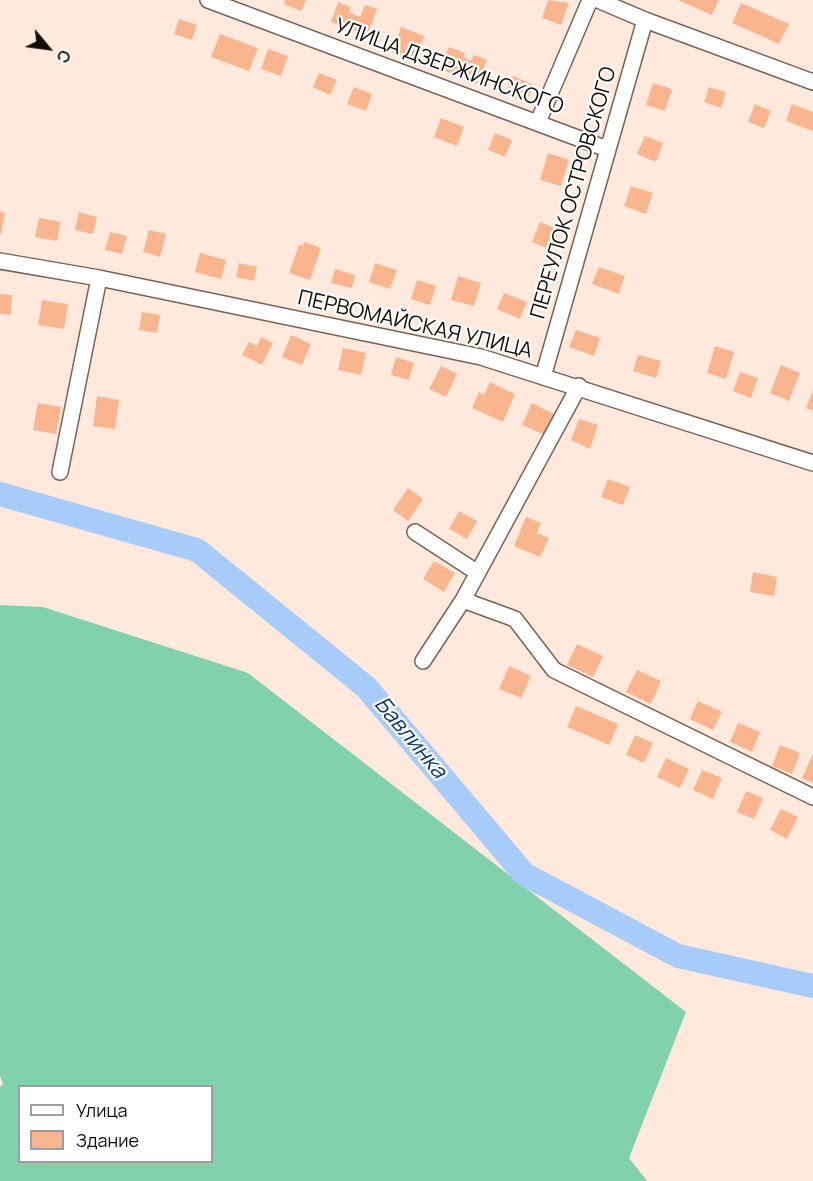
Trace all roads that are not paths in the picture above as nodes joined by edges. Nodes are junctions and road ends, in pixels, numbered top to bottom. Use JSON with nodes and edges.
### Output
{"nodes":[{"id":1,"x":208,"y":0,"type":"edge"},
{"id":2,"x":590,"y":0,"type":"edge"},
{"id":3,"x":598,"y":0,"type":"edge"},
{"id":4,"x":645,"y":20,"type":"junction"},
{"id":5,"x":813,"y":82,"type":"edge"},
{"id":6,"x":538,"y":122,"type":"junction"},
{"id":7,"x":607,"y":149,"type":"junction"},
{"id":8,"x":0,"y":261,"type":"edge"},
{"id":9,"x":99,"y":278,"type":"junction"},
{"id":10,"x":543,"y":377,"type":"junction"},
{"id":11,"x":579,"y":386,"type":"junction"},
{"id":12,"x":813,"y":463,"type":"edge"},
{"id":13,"x":60,"y":472,"type":"dead end"},
{"id":14,"x":415,"y":532,"type":"dead end"},
{"id":15,"x":478,"y":573,"type":"junction"},
{"id":16,"x":463,"y":600,"type":"junction"},
{"id":17,"x":423,"y":661,"type":"dead end"},
{"id":18,"x":813,"y":797,"type":"edge"}],
"edges":[{"from":1,"to":6,"type":"street","name":"УЛИЦА ДЗЕРЖИНСКОГО"},
{"from":2,"to":6,"type":"street"},
{"from":3,"to":4,"type":"street"},
{"from":4,"to":5,"type":"street"},
{"from":4,"to":7,"type":"street","name":"ПЕРЕУЛОК ОСТРОВСКОГО"},
{"from":6,"to":7,"type":"street","name":"УЛИЦА ДЗЕРЖИНСКОГО"},
{"from":7,"to":10,"type":"street","name":"ПЕРЕУЛОК ОСТРОВСКОГО"},
{"from":8,"to":9,"type":"street","name":"ПЕРВОМАЙСКАЯ УЛИЦА"},
{"from":9,"to":10,"type":"street","name":"ПЕРВОМАЙСКАЯ УЛИЦА"},
{"from":9,"to":13,"type":"street"},
{"from":10,"to":11,"type":"street","name":"ПЕРВОМАЙСКАЯ УЛИЦА"},
{"from":11,"to":12,"type":"street","name":"ПЕРВОМАЙСКАЯ УЛИЦА"},
{"from":11,"to":15,"type":"street"},
{"from":14,"to":15,"type":"street"},
{"from":15,"to":16,"type":"street"},
{"from":16,"to":17,"type":"street"},
{"from":16,"to":18,"type":"street"}]}
